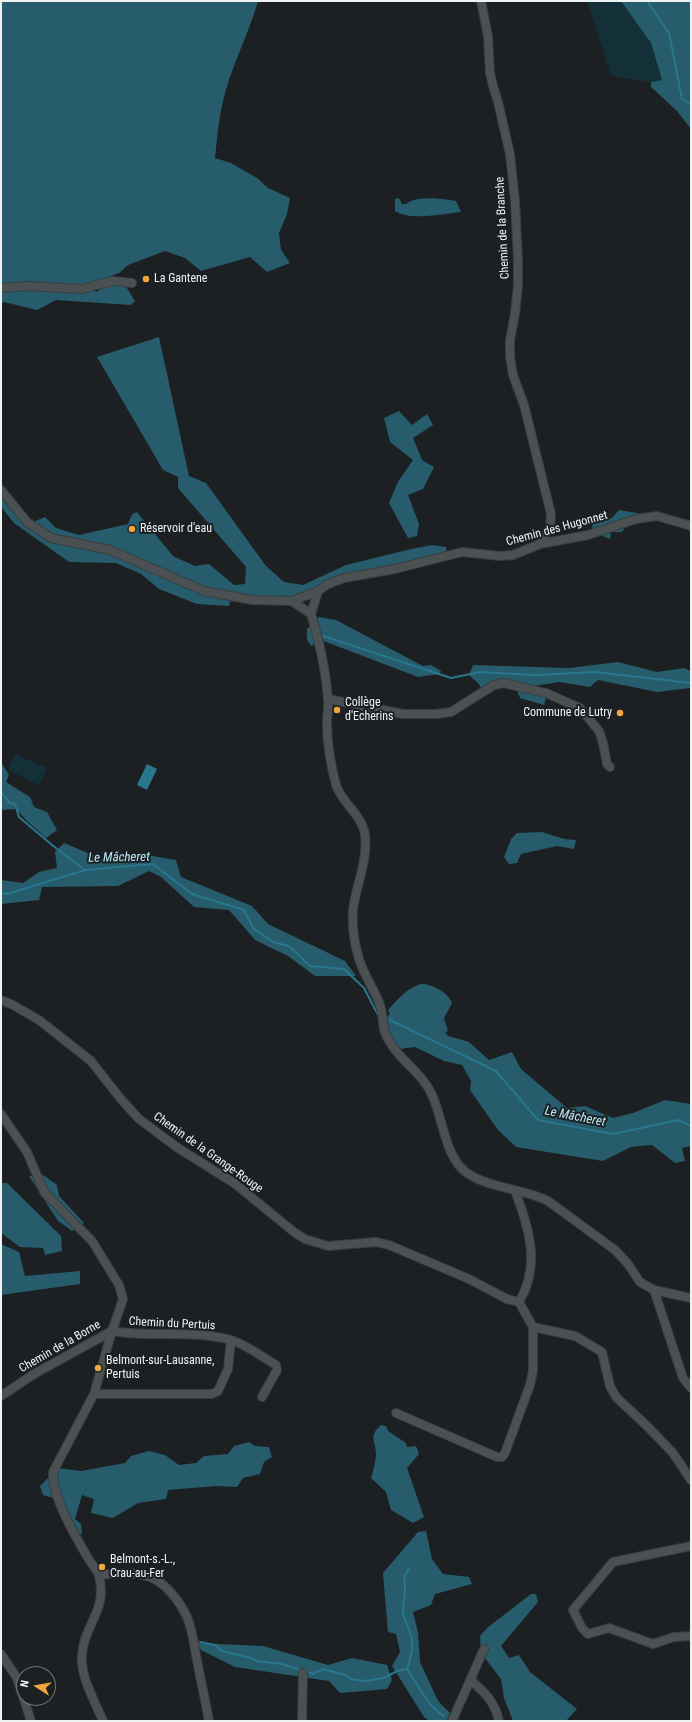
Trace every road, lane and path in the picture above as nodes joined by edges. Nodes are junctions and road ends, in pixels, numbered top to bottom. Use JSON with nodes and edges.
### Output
{"nodes":[{"id":1,"x":481,"y":1,"type":"edge"},
{"id":2,"x":132,"y":283,"type":"dead end"},
{"id":3,"x":1,"y":288,"type":"edge"},
{"id":4,"x":1,"y":490,"type":"edge"},
{"id":5,"x":691,"y":526,"type":"edge"},
{"id":6,"x":540,"y":544,"type":"junction"},
{"id":7,"x":318,"y":591,"type":"junction"},
{"id":8,"x":292,"y":601,"type":"junction"},
{"id":9,"x":311,"y":614,"type":"junction"},
{"id":10,"x":328,"y":699,"type":"junction"},
{"id":11,"x":610,"y":767,"type":"dead end"},
{"id":12,"x":1,"y":1000,"type":"edge"},
{"id":13,"x":1,"y":1114,"type":"edge"},
{"id":14,"x":514,"y":1191,"type":"junction"},
{"id":15,"x":654,"y":1290,"type":"junction"},
{"id":16,"x":691,"y":1298,"type":"edge"},
{"id":17,"x":519,"y":1302,"type":"junction"},
{"id":18,"x":533,"y":1327,"type":"junction"},
{"id":19,"x":112,"y":1331,"type":"junction"},
{"id":20,"x":231,"y":1340,"type":"junction"},
{"id":21,"x":691,"y":1388,"type":"edge"},
{"id":22,"x":94,"y":1394,"type":"junction"},
{"id":23,"x":1,"y":1396,"type":"edge"},
{"id":24,"x":262,"y":1397,"type":"dead end"},
{"id":25,"x":396,"y":1413,"type":"dead end"},
{"id":26,"x":691,"y":1480,"type":"edge"},
{"id":27,"x":691,"y":1546,"type":"edge"},
{"id":28,"x":99,"y":1575,"type":"junction"},
{"id":29,"x":691,"y":1636,"type":"edge"},
{"id":30,"x":484,"y":1649,"type":"dead end"},
{"id":31,"x":1,"y":1654,"type":"edge"},
{"id":32,"x":303,"y":1673,"type":"dead end"},
{"id":33,"x":470,"y":1680,"type":"junction"},
{"id":34,"x":31,"y":1721,"type":"edge"},
{"id":35,"x":103,"y":1721,"type":"edge"},
{"id":36,"x":209,"y":1721,"type":"edge"},
{"id":37,"x":302,"y":1721,"type":"edge"},
{"id":38,"x":452,"y":1721,"type":"edge"},
{"id":39,"x":499,"y":1721,"type":"edge"}],
"edges":[{"from":1,"to":6,"type":"street","name":"Chemin de la Branche"},
{"from":2,"to":3,"type":"street"},
{"from":4,"to":8,"type":"street"},
{"from":5,"to":6,"type":"street","name":"Chemin des Hugonnet"},
{"from":6,"to":7,"type":"street","name":"Chemin des Hugonnet"},
{"from":7,"to":8,"type":"street","name":"Chemin des Hugonnet"},
{"from":7,"to":9,"type":"street"},
{"from":8,"to":9,"type":"street"},
{"from":9,"to":10,"type":"street"},
{"from":10,"to":11,"type":"street"},
{"from":10,"to":14,"type":"street"},
{"from":12,"to":17,"type":"street","name":"Chemin de la Grange-Rouge"},
{"from":13,"to":19,"type":"street"},
{"from":14,"to":15,"type":"street"},
{"from":14,"to":17,"type":"street"},
{"from":15,"to":16,"type":"street"},
{"from":15,"to":21,"type":"street"},
{"from":17,"to":18,"type":"street"},
{"from":18,"to":25,"type":"street"},
{"from":18,"to":26,"type":"street"},
{"from":19,"to":20,"type":"street","name":"Chemin du Pertuis"},
{"from":19,"to":22,"type":"street"},
{"from":19,"to":23,"type":"street","name":"Chemin de la Borne"},
{"from":20,"to":22,"type":"street","name":"Chemin du Pertuis"},
{"from":20,"to":24,"type":"street","name":"Chemin du Pertuis"},
{"from":22,"to":28,"type":"street"},
{"from":27,"to":29,"type":"street"},
{"from":28,"to":35,"type":"street"},
{"from":28,"to":36,"type":"street"},
{"from":30,"to":33,"type":"street"},
{"from":31,"to":34,"type":"street"},
{"from":32,"to":37,"type":"street"},
{"from":33,"to":38,"type":"street"},
{"from":33,"to":39,"type":"street"}]}
